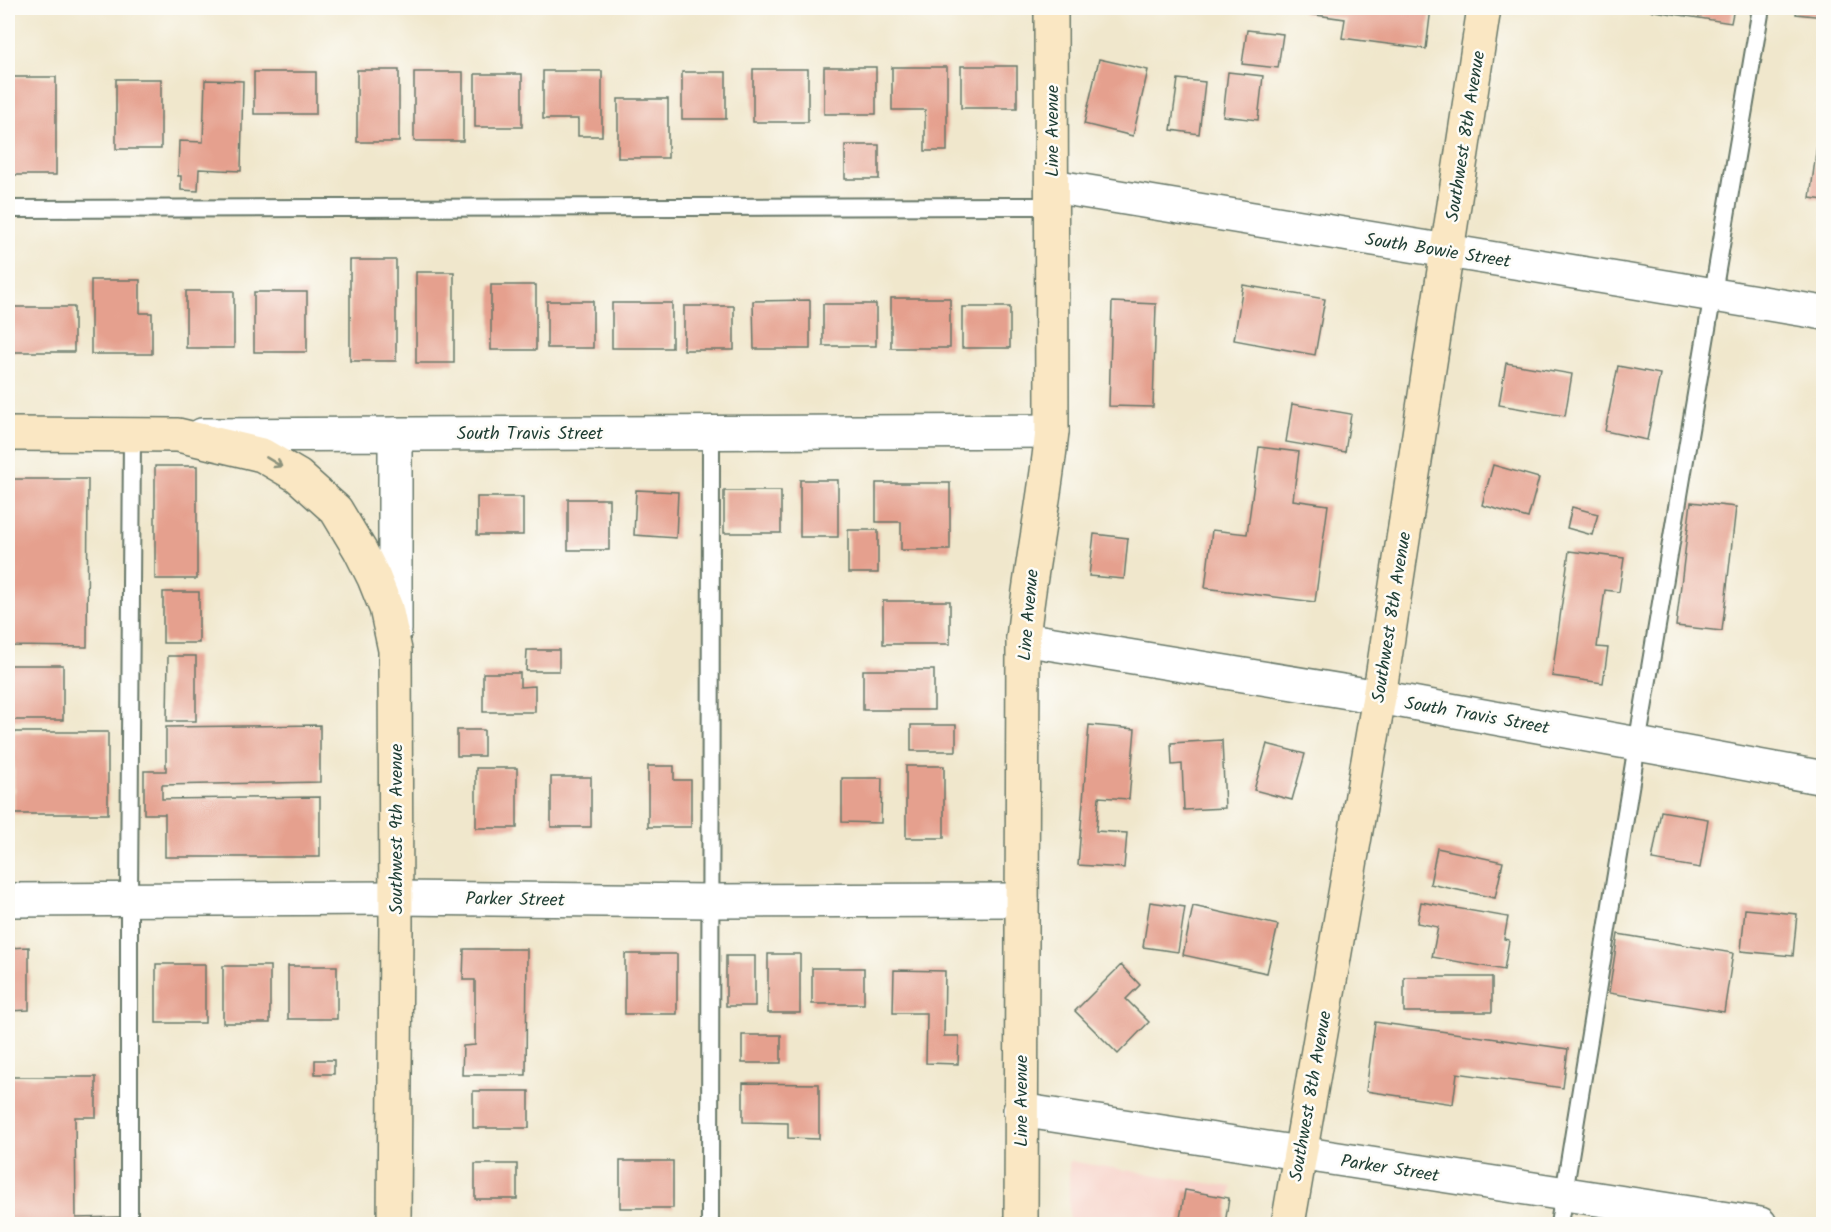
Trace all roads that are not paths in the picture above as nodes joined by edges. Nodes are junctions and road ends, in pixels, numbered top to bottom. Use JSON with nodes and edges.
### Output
{"nodes":[{"id":1,"x":1051,"y":8,"type":"edge"},
{"id":2,"x":1484,"y":8,"type":"edge"},
{"id":3,"x":1761,"y":8,"type":"edge"},
{"id":4,"x":1052,"y":196,"type":"junction"},
{"id":5,"x":8,"y":209,"type":"edge"},
{"id":6,"x":1447,"y":252,"type":"junction"},
{"id":7,"x":1713,"y":295,"type":"junction"},
{"id":8,"x":1824,"y":313,"type":"edge"},
{"id":9,"x":1052,"y":431,"type":"junction"},
{"id":10,"x":711,"y":433,"type":"junction"},
{"id":11,"x":8,"y":434,"type":"edge"},
{"id":12,"x":132,"y":434,"type":"junction"},
{"id":13,"x":395,"y":434,"type":"junction"},
{"id":14,"x":178,"y":435,"type":"junction"},
{"id":15,"x":1023,"y":639,"type":"junction"},
{"id":16,"x":395,"y":650,"type":"junction"},
{"id":17,"x":1379,"y":697,"type":"junction"},
{"id":18,"x":1637,"y":745,"type":"junction"},
{"id":19,"x":1824,"y":778,"type":"edge"},
{"id":20,"x":396,"y":898,"type":"junction"},
{"id":21,"x":8,"y":900,"type":"edge"},
{"id":22,"x":129,"y":900,"type":"junction"},
{"id":23,"x":1022,"y":900,"type":"junction"},
{"id":24,"x":711,"y":901,"type":"junction"},
{"id":25,"x":1020,"y":1110,"type":"junction"},
{"id":26,"x":1300,"y":1154,"type":"junction"},
{"id":27,"x":1562,"y":1210,"type":"edge"},
{"id":28,"x":129,"y":1224,"type":"edge"},
{"id":29,"x":394,"y":1224,"type":"edge"},
{"id":30,"x":710,"y":1224,"type":"edge"},
{"id":31,"x":1021,"y":1224,"type":"edge"},
{"id":32,"x":1288,"y":1224,"type":"edge"},
{"id":33,"x":1760,"y":1224,"type":"edge"}],
"edges":[{"from":1,"to":4,"type":"street","name":"Line Avenue"},
{"from":2,"to":6,"type":"street","name":"Southwest 8th Avenue"},
{"from":3,"to":7,"type":"lane"},
{"from":4,"to":5,"type":"lane"},
{"from":4,"to":6,"type":"street","name":"South Bowie Street"},
{"from":4,"to":9,"type":"street","name":"Line Avenue"},
{"from":6,"to":7,"type":"street","name":"South Bowie Street"},
{"from":6,"to":17,"type":"street","name":"Southwest 8th Avenue"},
{"from":7,"to":8,"type":"street","name":"South Bowie Street"},
{"from":7,"to":18,"type":"lane"},
{"from":9,"to":10,"type":"street","name":"South Travis Street"},
{"from":9,"to":15,"type":"street","name":"Line Avenue"},
{"from":10,"to":13,"type":"street","name":"South Travis Street"},
{"from":10,"to":24,"type":"lane"},
{"from":11,"to":12,"type":"street","name":"South Travis Street"},
{"from":12,"to":14,"type":"street","name":"South Travis Street"},
{"from":12,"to":22,"type":"lane"},
{"from":13,"to":14,"type":"street","name":"South Travis Street"},
{"from":13,"to":16,"type":"street","name":"Southwest 9th Avenue"},
{"from":14,"to":16,"type":"street","one_way":true},
{"from":15,"to":17,"type":"street","name":"South Travis Street"},
{"from":15,"to":23,"type":"street","name":"Line Avenue"},
{"from":16,"to":20,"type":"street","name":"Southwest 9th Avenue"},
{"from":17,"to":18,"type":"street","name":"South Travis Street"},
{"from":17,"to":26,"type":"street","name":"Southwest 8th Avenue"},
{"from":18,"to":19,"type":"street","name":"South Travis Street"},
{"from":18,"to":27,"type":"lane"},
{"from":20,"to":22,"type":"street","name":"Parker Street"},
{"from":20,"to":24,"type":"street","name":"Parker Street"},
{"from":20,"to":29,"type":"street","name":"Southwest 9th Avenue"},
{"from":21,"to":22,"type":"street","name":"Parker Street"},
{"from":22,"to":28,"type":"lane"},
{"from":23,"to":24,"type":"street","name":"Parker Street"},
{"from":23,"to":25,"type":"street","name":"Line Avenue"},
{"from":24,"to":30,"type":"lane"},
{"from":25,"to":26,"type":"street","name":"Parker Street"},
{"from":25,"to":31,"type":"street","name":"Line Avenue"},
{"from":26,"to":27,"type":"street","name":"Parker Street"},
{"from":26,"to":32,"type":"street","name":"Southwest 8th Avenue"},
{"from":27,"to":33,"type":"street","name":"Parker Street"}]}
